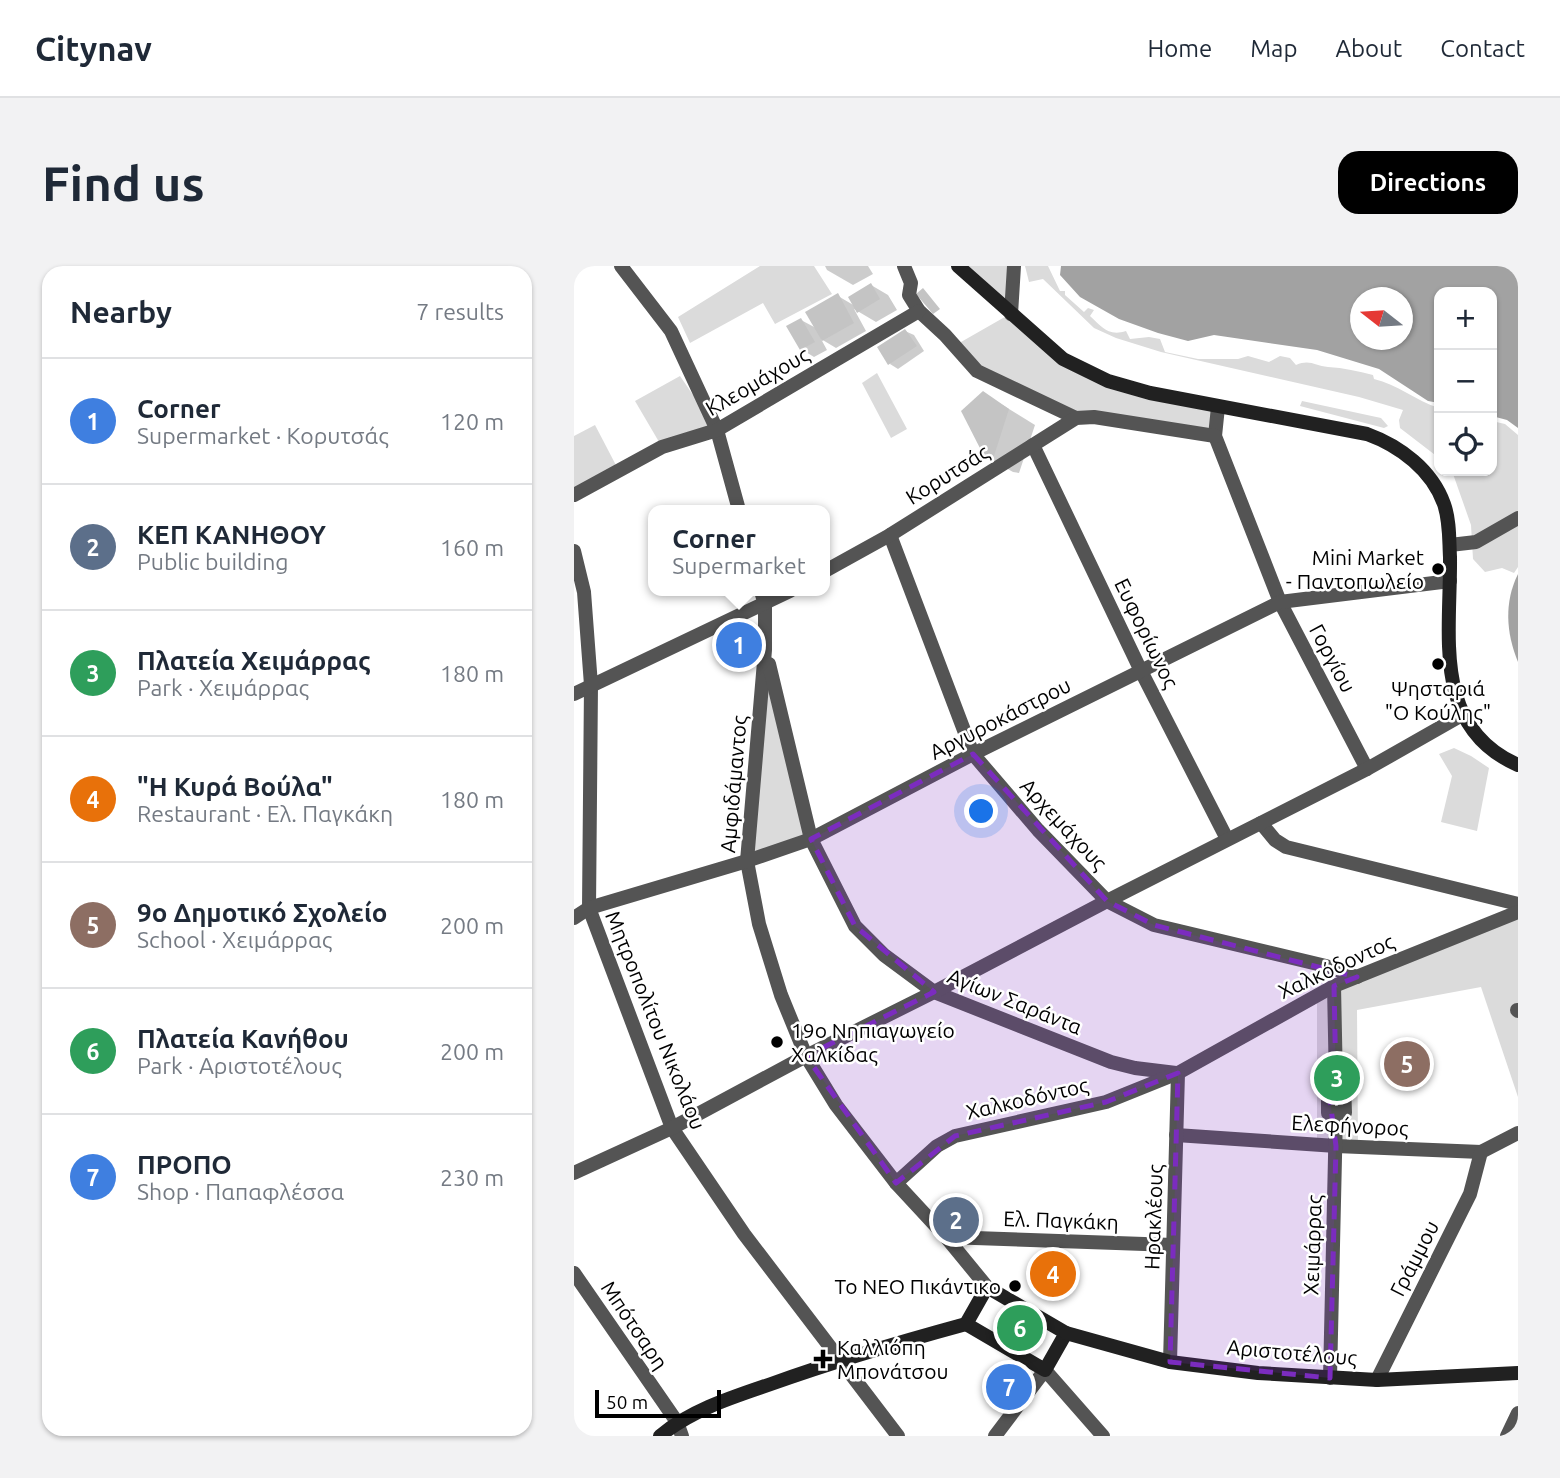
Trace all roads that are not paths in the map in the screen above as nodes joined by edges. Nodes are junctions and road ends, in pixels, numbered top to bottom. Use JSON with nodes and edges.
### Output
{"nodes":[{"id":1,"x":621,"y":266,"type":"edge"},
{"id":2,"x":958,"y":266,"type":"edge"},
{"id":3,"x":1014,"y":266,"type":"edge"},
{"id":4,"x":908,"y":270,"type":"edge"},
{"id":5,"x":919,"y":312,"type":"junction"},
{"id":6,"x":1011,"y":314,"type":"junction"},
{"id":7,"x":1218,"y":407,"type":"junction"},
{"id":8,"x":1076,"y":418,"type":"junction"},
{"id":9,"x":717,"y":430,"type":"junction"},
{"id":10,"x":1215,"y":436,"type":"junction"},
{"id":11,"x":1033,"y":444,"type":"junction"},
{"id":12,"x":574,"y":495,"type":"edge"},
{"id":13,"x":738,"y":505,"type":"edge"},
{"id":14,"x":1518,"y":518,"type":"edge"},
{"id":15,"x":890,"y":535,"type":"junction"},
{"id":16,"x":1450,"y":545,"type":"junction"},
{"id":17,"x":574,"y":551,"type":"edge"},
{"id":18,"x":830,"y":568,"type":"edge"},
{"id":19,"x":1450,"y":581,"type":"junction"},
{"id":20,"x":763,"y":598,"type":"edge"},
{"id":21,"x":1280,"y":602,"type":"junction"},
{"id":22,"x":765,"y":650,"type":"junction"},
{"id":23,"x":1141,"y":671,"type":"junction"},
{"id":24,"x":591,"y":685,"type":"junction"},
{"id":25,"x":574,"y":694,"type":"edge"},
{"id":26,"x":1462,"y":715,"type":"junction"},
{"id":27,"x":973,"y":754,"type":"junction"},
{"id":28,"x":1518,"y":765,"type":"edge"},
{"id":29,"x":1367,"y":769,"type":"junction"},
{"id":30,"x":1261,"y":823,"type":"junction"},
{"id":31,"x":811,"y":839,"type":"junction"},
{"id":32,"x":1227,"y":839,"type":"junction"},
{"id":33,"x":747,"y":862,"type":"junction"},
{"id":34,"x":1107,"y":901,"type":"junction"},
{"id":35,"x":1518,"y":904,"type":"edge"},
{"id":36,"x":581,"y":910,"type":"edge"},
{"id":37,"x":1518,"y":912,"type":"edge"},
{"id":38,"x":574,"y":918,"type":"edge"},
{"id":39,"x":1357,"y":977,"type":"junction"},
{"id":40,"x":1334,"y":986,"type":"junction"},
{"id":41,"x":934,"y":992,"type":"junction"},
{"id":42,"x":806,"y":1056,"type":"junction"},
{"id":43,"x":1178,"y":1073,"type":"junction"},
{"id":44,"x":672,"y":1128,"type":"junction"},
{"id":45,"x":1518,"y":1133,"type":"edge"},
{"id":46,"x":1176,"y":1135,"type":"junction"},
{"id":47,"x":1336,"y":1146,"type":"junction"},
{"id":48,"x":1481,"y":1152,"type":"junction"},
{"id":49,"x":574,"y":1173,"type":"edge"},
{"id":50,"x":896,"y":1183,"type":"junction"},
{"id":51,"x":946,"y":1237,"type":"junction"},
{"id":52,"x":1173,"y":1245,"type":"junction"},
{"id":53,"x":574,"y":1273,"type":"edge"},
{"id":54,"x":987,"y":1287,"type":"junction"},
{"id":55,"x":587,"y":1291,"type":"junction"},
{"id":56,"x":574,"y":1301,"type":"edge"},
{"id":57,"x":966,"y":1324,"type":"junction"},
{"id":58,"x":1066,"y":1333,"type":"junction"},
{"id":59,"x":841,"y":1359,"type":"junction"},
{"id":60,"x":1170,"y":1362,"type":"junction"},
{"id":61,"x":1045,"y":1370,"type":"junction"},
{"id":62,"x":1518,"y":1373,"type":"edge"},
{"id":63,"x":1329,"y":1378,"type":"junction"},
{"id":64,"x":1377,"y":1380,"type":"junction"},
{"id":65,"x":1518,"y":1413,"type":"edge"},
{"id":66,"x":679,"y":1429,"type":"edge"},
{"id":67,"x":660,"y":1436,"type":"edge"},
{"id":68,"x":898,"y":1436,"type":"edge"},
{"id":69,"x":995,"y":1436,"type":"edge"},
{"id":70,"x":1103,"y":1436,"type":"edge"},
{"id":71,"x":1507,"y":1436,"type":"edge"}],
"edges":[{"from":1,"to":9,"type":"street"},
{"from":2,"to":6,"type":"street"},
{"from":3,"to":6,"type":"street"},
{"from":4,"to":5,"type":"street"},
{"from":5,"to":8,"type":"street"},
{"from":5,"to":9,"type":"street","name":"Κλεομάχους"},
{"from":6,"to":7,"type":"street"},
{"from":7,"to":10,"type":"street","name":"Γοργίου"},
{"from":7,"to":16,"type":"street"},
{"from":8,"to":10,"type":"street","name":"Κορυτσάς"},
{"from":8,"to":11,"type":"street","name":"Κορυτσάς"},
{"from":9,"to":12,"type":"street","name":"Κλεομάχους"},
{"from":9,"to":13,"type":"street"},
{"from":10,"to":21,"type":"street","name":"Γοργίου"},
{"from":11,"to":15,"type":"street","name":"Κορυτσάς"},
{"from":11,"to":23,"type":"street","name":"Ευφορίωνος"},
{"from":14,"to":16,"type":"street"},
{"from":15,"to":18,"type":"street","name":"Κορυτσάς"},
{"from":15,"to":27,"type":"street","name":"Αρχεμάχους"},
{"from":16,"to":19,"type":"street"},
{"from":17,"to":24,"type":"street","name":"Μητροπολίτου Νικολάου"},
{"from":19,"to":21,"type":"street","name":"Αργυροκάστρου"},
{"from":19,"to":26,"type":"street"},
{"from":20,"to":22,"type":"street","name":"Αμφιδάμαντος"},
{"from":20,"to":24,"type":"street"},
{"from":21,"to":23,"type":"street","name":"Αργυροκάστρου"},
{"from":21,"to":29,"type":"street","name":"Γοργίου"},
{"from":22,"to":31,"type":"street","name":"Αγίων Σαράντα"},
{"from":22,"to":33,"type":"street","name":"Αμφιδάμαντος"},
{"from":23,"to":27,"type":"street","name":"Αργυροκάστρου"},
{"from":23,"to":32,"type":"street","name":"Ευφορίωνος"},
{"from":24,"to":25,"type":"street"},
{"from":24,"to":36,"type":"street","name":"Μητροπολίτου Νικολάου"},
{"from":26,"to":28,"type":"street"},
{"from":26,"to":29,"type":"street"},
{"from":27,"to":31,"type":"street","name":"Αργυροκάστρου"},
{"from":27,"to":34,"type":"street","name":"Αρχεμάχους"},
{"from":29,"to":30,"type":"street"},
{"from":30,"to":32,"type":"street"},
{"from":30,"to":35,"type":"street"},
{"from":31,"to":33,"type":"street","name":"Αργυροκάστρου"},
{"from":31,"to":41,"type":"street","name":"Αγίων Σαράντα"},
{"from":32,"to":34,"type":"street"},
{"from":33,"to":36,"type":"street","name":"Αργυροκάστρου"},
{"from":33,"to":42,"type":"street","name":"Αμφιδάμαντος"},
{"from":34,"to":39,"type":"street","name":"Αρχεμάχους"},
{"from":34,"to":41,"type":"street"},
{"from":36,"to":38,"type":"street","name":"Αργυροκάστρου"},
{"from":36,"to":44,"type":"street","name":"Μητροπολίτου Νικολάου"},
{"from":37,"to":39,"type":"street","name":"Χαλκόδοντος"},
{"from":39,"to":40,"type":"street","name":"Χαλκόδοντος"},
{"from":40,"to":43,"type":"street","name":"Χαλκόδοντος"},
{"from":40,"to":47,"type":"street","name":"Χειμάρρας"},
{"from":41,"to":42,"type":"street"},
{"from":41,"to":43,"type":"street","name":"Αγίων Σαράντα"},
{"from":42,"to":44,"type":"street"},
{"from":42,"to":50,"type":"street","name":"Αμφιδάμαντος"},
{"from":43,"to":46,"type":"street","name":"Ηρακλέους"},
{"from":43,"to":50,"type":"street","name":"Χαλκοδόντος"},
{"from":44,"to":49,"type":"street"},
{"from":44,"to":59,"type":"street","name":"Μητροπολίτου Νικολάου"},
{"from":45,"to":48,"type":"street","name":"Ελεφήνορος"},
{"from":46,"to":47,"type":"street","name":"Ελεφήνορος"},
{"from":46,"to":52,"type":"street","name":"Ηρακλέους"},
{"from":47,"to":48,"type":"street","name":"Ελεφήνορος"},
{"from":47,"to":63,"type":"street","name":"Χειμάρρας"},
{"from":48,"to":64,"type":"street","name":"Γράμμου"},
{"from":50,"to":51,"type":"street","name":"Αμφιδάμαντος"},
{"from":51,"to":52,"type":"street","name":"Ελ. Παγκάκη"},
{"from":51,"to":54,"type":"street","name":"Αμφιδάμαντος"},
{"from":52,"to":60,"type":"street","name":"Ηρακλέους"},
{"from":53,"to":55,"type":"street","name":"Μπότσαρη"},
{"from":54,"to":57,"type":"street"},
{"from":54,"to":58,"type":"street","name":"Αριστοτέλους"},
{"from":55,"to":56,"type":"street"},
{"from":55,"to":66,"type":"street","name":"Μπότσαρη"},
{"from":57,"to":59,"type":"street"},
{"from":57,"to":61,"type":"street"},
{"from":58,"to":60,"type":"street","name":"Αριστοτέλους"},
{"from":58,"to":61,"type":"street"},
{"from":59,"to":66,"type":"street"},
{"from":59,"to":68,"type":"street","name":"Μητροπολίτου Νικολάου"},
{"from":60,"to":63,"type":"street","name":"Αριστοτέλους"},
{"from":61,"to":69,"type":"street"},
{"from":61,"to":70,"type":"street"},
{"from":62,"to":64,"type":"street","name":"Αριστοτέλους"},
{"from":63,"to":64,"type":"street","name":"Αριστοτέλους"},
{"from":65,"to":71,"type":"street"},
{"from":66,"to":67,"type":"street"}]}
